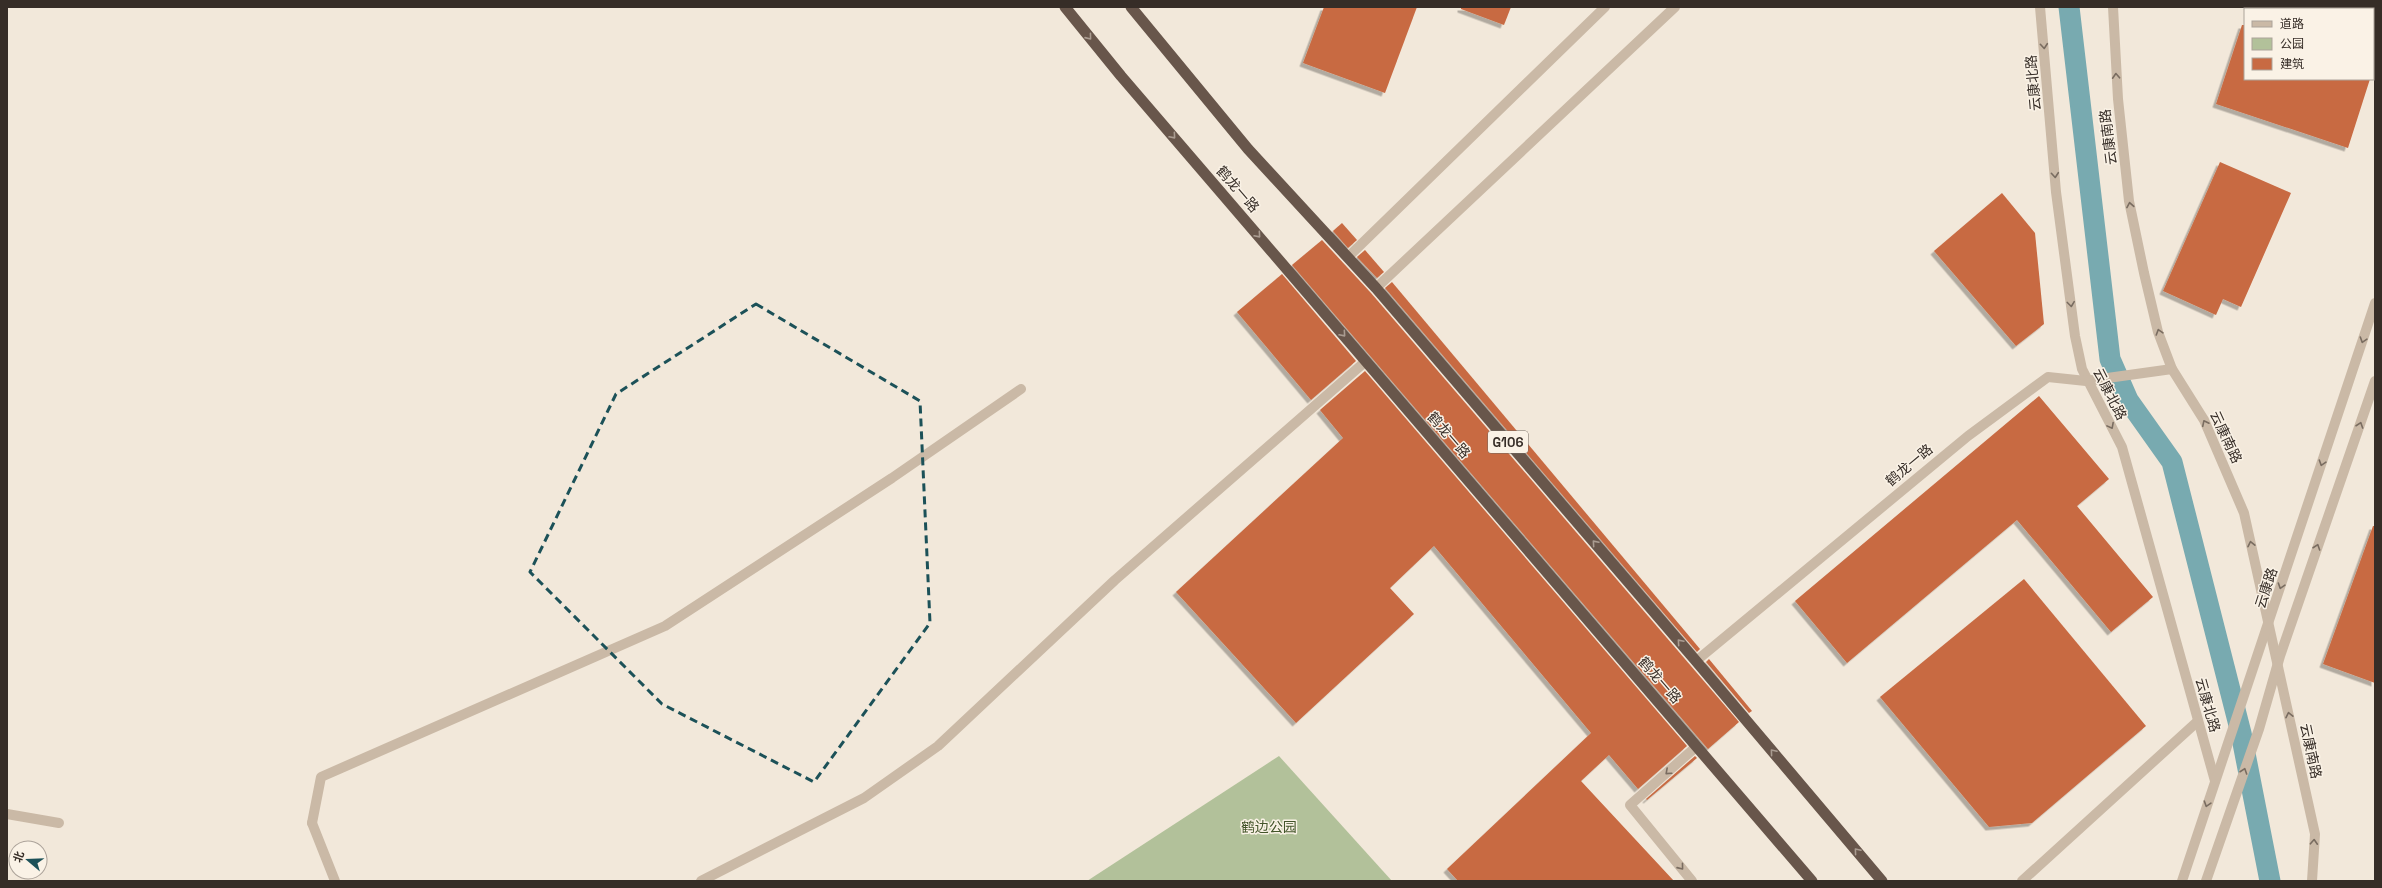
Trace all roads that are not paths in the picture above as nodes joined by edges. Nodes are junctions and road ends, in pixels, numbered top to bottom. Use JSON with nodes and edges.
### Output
{"nodes":[{"id":1,"x":1065,"y":7,"type":"edge"},
{"id":2,"x":1131,"y":7,"type":"edge"},
{"id":3,"x":1606,"y":7,"type":"edge"},
{"id":4,"x":1675,"y":7,"type":"edge"},
{"id":5,"x":2040,"y":7,"type":"edge"},
{"id":6,"x":2113,"y":7,"type":"edge"},
{"id":7,"x":1348,"y":257,"type":"junction"},
{"id":8,"x":1376,"y":288,"type":"junction"},
{"id":9,"x":2375,"y":302,"type":"edge"},
{"id":10,"x":1366,"y":361,"type":"junction"},
{"id":11,"x":2172,"y":369,"type":"junction"},
{"id":12,"x":2086,"y":380,"type":"junction"},
{"id":13,"x":2375,"y":381,"type":"edge"},
{"id":14,"x":1021,"y":389,"type":"dead end"},
{"id":15,"x":2269,"y":624,"type":"junction"},
{"id":16,"x":1696,"y":660,"type":"junction"},
{"id":17,"x":2278,"y":664,"type":"junction"},
{"id":18,"x":2198,"y":721,"type":"junction"},
{"id":19,"x":1697,"y":746,"type":"junction"},
{"id":20,"x":2215,"y":781,"type":"junction"},
{"id":21,"x":7,"y":814,"type":"edge"},
{"id":22,"x":59,"y":823,"type":"dead end"},
{"id":23,"x":337,"y":880,"type":"edge"},
{"id":24,"x":701,"y":881,"type":"edge"},
{"id":25,"x":1692,"y":881,"type":"edge"},
{"id":26,"x":1812,"y":881,"type":"edge"},
{"id":27,"x":1882,"y":881,"type":"edge"},
{"id":28,"x":2022,"y":881,"type":"edge"},
{"id":29,"x":2182,"y":881,"type":"edge"},
{"id":30,"x":2206,"y":881,"type":"edge"},
{"id":31,"x":2312,"y":881,"type":"edge"}],
"edges":[{"from":1,"to":10,"type":"highway","name":"鹤龙一路","one_way":true},
{"from":2,"to":7,"type":"highway","number":"G106"},
{"from":3,"to":7,"type":"street"},
{"from":4,"to":8,"type":"street"},
{"from":5,"to":12,"type":"street","name":"云康北路","one_way":true},
{"from":11,"to":6,"type":"street","name":"云康南路","one_way":true},
{"from":7,"to":8,"type":"highway","number":"G106"},
{"from":16,"to":8,"type":"highway","number":"G106","one_way":true},
{"from":9,"to":15,"type":"street","name":"云康路","one_way":true},
{"from":10,"to":19,"type":"highway","name":"鹤龙一路"},
{"from":10,"to":24,"type":"street"},
{"from":11,"to":12,"type":"street","name":"鹤龙一路"},
{"from":15,"to":11,"type":"street","name":"云康南路","one_way":true},
{"from":12,"to":16,"type":"street","name":"鹤龙一路"},
{"from":12,"to":18,"type":"street","name":"云康北路","one_way":true},
{"from":17,"to":13,"type":"street","one_way":true},
{"from":14,"to":23,"type":"street"},
{"from":15,"to":17,"type":"street","name":"云康南路"},
{"from":15,"to":20,"type":"street","name":"云康路"},
{"from":27,"to":16,"type":"highway","number":"G106","one_way":true},
{"from":30,"to":17,"type":"street","one_way":true},
{"from":31,"to":17,"type":"street","name":"云康南路","one_way":true},
{"from":18,"to":20,"type":"street","name":"云康北路"},
{"from":18,"to":28,"type":"street"},
{"from":19,"to":25,"type":"street","one_way":true},
{"from":19,"to":26,"type":"highway","name":"鹤龙一路"},
{"from":20,"to":29,"type":"street","name":"云康路","one_way":true},
{"from":21,"to":22,"type":"street"}]}
